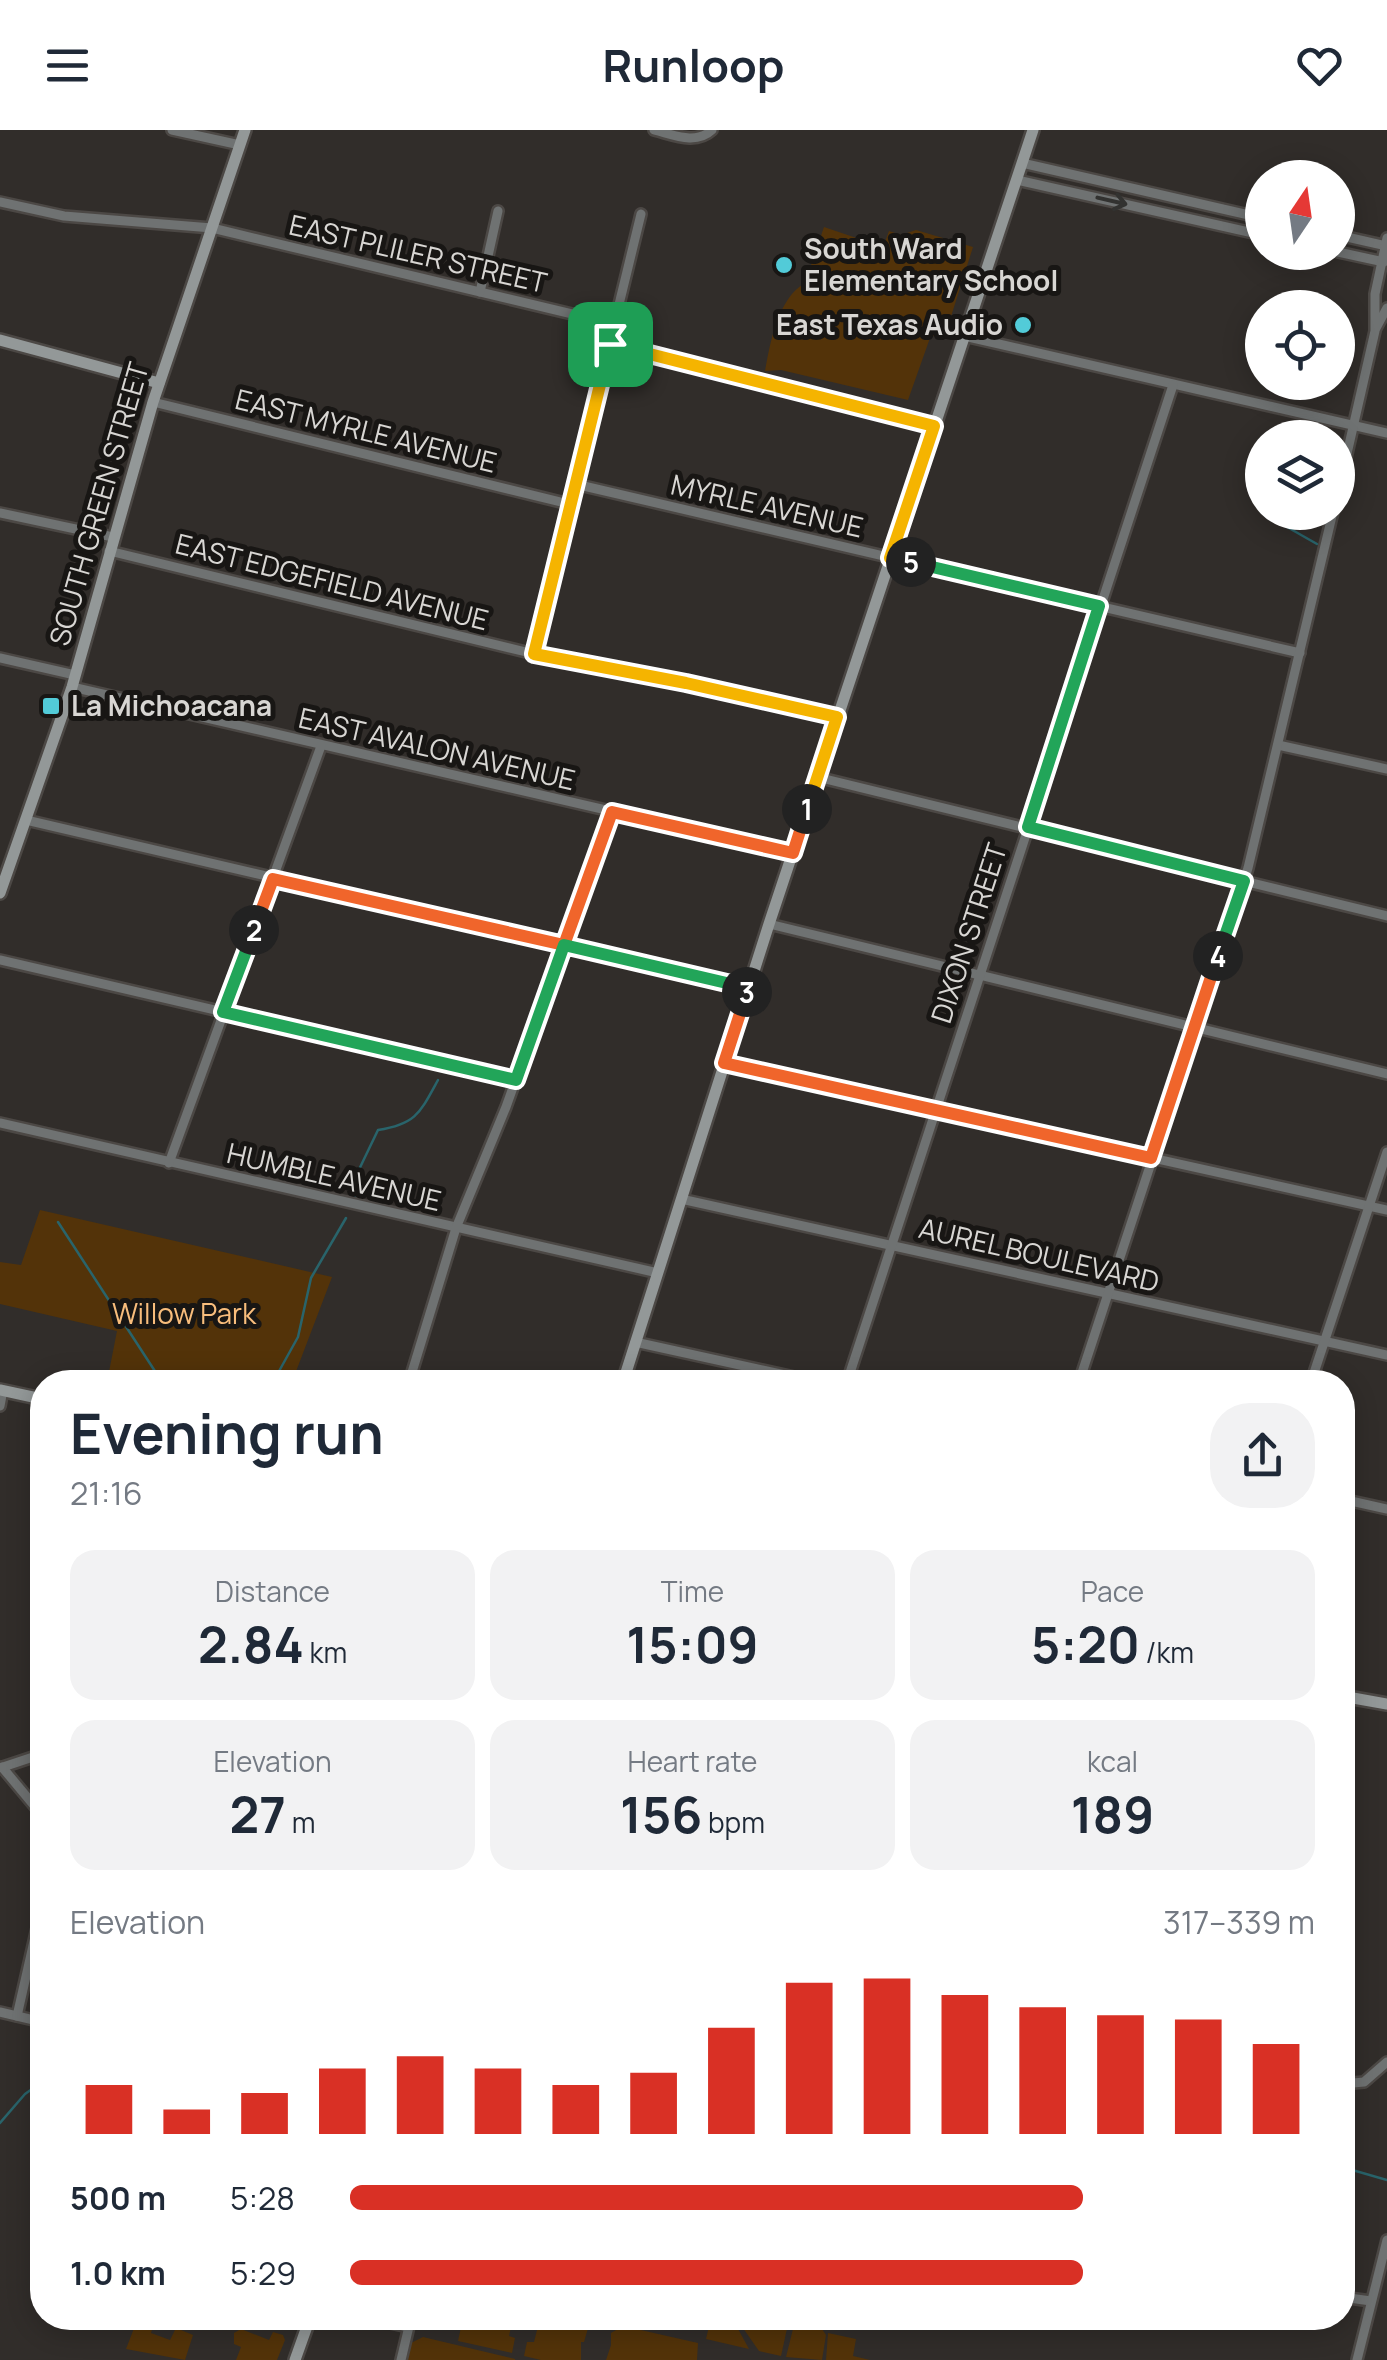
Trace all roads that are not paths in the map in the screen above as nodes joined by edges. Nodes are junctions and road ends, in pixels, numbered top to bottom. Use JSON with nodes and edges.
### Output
{"nodes":[{"id":1,"x":172,"y":130,"type":"edge"},
{"id":2,"x":245,"y":130,"type":"edge"},
{"id":3,"x":654,"y":130,"type":"edge"},
{"id":4,"x":712,"y":130,"type":"edge"},
{"id":5,"x":1033,"y":130,"type":"edge"},
{"id":6,"x":240,"y":145,"type":"junction"},
{"id":7,"x":1022,"y":163,"type":"junction"},
{"id":8,"x":1016,"y":180,"type":"junction"},
{"id":9,"x":0,"y":202,"type":"edge"},
{"id":10,"x":498,"y":212,"type":"dead end"},
{"id":11,"x":642,"y":214,"type":"dead end"},
{"id":12,"x":1245,"y":214,"type":"edge"},
{"id":13,"x":212,"y":228,"type":"junction"},
{"id":14,"x":1245,"y":231,"type":"edge"},
{"id":15,"x":1355,"y":238,"type":"edge"},
{"id":16,"x":1386,"y":243,"type":"edge"},
{"id":17,"x":1355,"y":256,"type":"edge"},
{"id":18,"x":1384,"y":263,"type":"edge"},
{"id":19,"x":480,"y":292,"type":"junction"},
{"id":20,"x":1387,"y":308,"type":"edge"},
{"id":21,"x":614,"y":324,"type":"junction"},
{"id":22,"x":1375,"y":331,"type":"junction"},
{"id":23,"x":964,"y":336,"type":"junction"},
{"id":24,"x":0,"y":340,"type":"edge"},
{"id":25,"x":610,"y":344,"type":"junction"},
{"id":26,"x":159,"y":383,"type":"junction"},
{"id":27,"x":1174,"y":384,"type":"junction"},
{"id":28,"x":153,"y":402,"type":"junction"},
{"id":29,"x":1331,"y":420,"type":"edge"},
{"id":30,"x":1354,"y":420,"type":"edge"},
{"id":31,"x":1355,"y":425,"type":"edge"},
{"id":32,"x":934,"y":426,"type":"junction"},
{"id":33,"x":1387,"y":433,"type":"edge"},
{"id":34,"x":574,"y":484,"type":"junction"},
{"id":35,"x":569,"y":504,"type":"junction"},
{"id":36,"x":0,"y":513,"type":"edge"},
{"id":37,"x":1329,"y":530,"type":"edge"},
{"id":38,"x":112,"y":537,"type":"junction"},
{"id":39,"x":109,"y":550,"type":"junction"},
{"id":40,"x":890,"y":558,"type":"junction"},
{"id":41,"x":1099,"y":606,"type":"junction"},
{"id":42,"x":1300,"y":653,"type":"junction"},
{"id":43,"x":534,"y":654,"type":"junction"},
{"id":44,"x":0,"y":658,"type":"edge"},
{"id":45,"x":73,"y":681,"type":"junction"},
{"id":46,"x":837,"y":717,"type":"junction"},
{"id":47,"x":1278,"y":745,"type":"junction"},
{"id":48,"x":321,"y":746,"type":"junction"},
{"id":49,"x":1387,"y":770,"type":"edge"},
{"id":50,"x":818,"y":777,"type":"junction"},
{"id":51,"x":612,"y":812,"type":"junction"},
{"id":52,"x":26,"y":820,"type":"junction"},
{"id":53,"x":1028,"y":827,"type":"junction"},
{"id":54,"x":793,"y":853,"type":"junction"},
{"id":55,"x":273,"y":879,"type":"junction"},
{"id":56,"x":1244,"y":881,"type":"junction"},
{"id":57,"x":0,"y":893,"type":"edge"},
{"id":58,"x":1387,"y":916,"type":"edge"},
{"id":59,"x":769,"y":924,"type":"junction"},
{"id":60,"x":564,"y":945,"type":"junction"},
{"id":61,"x":0,"y":960,"type":"edge"},
{"id":62,"x":979,"y":974,"type":"junction"},
{"id":63,"x":748,"y":988,"type":"junction"},
{"id":64,"x":223,"y":1012,"type":"junction"},
{"id":65,"x":1194,"y":1026,"type":"junction"},
{"id":66,"x":724,"y":1063,"type":"junction"},
{"id":67,"x":1387,"y":1074,"type":"edge"},
{"id":68,"x":516,"y":1080,"type":"junction"},
{"id":69,"x":936,"y":1110,"type":"junction"},
{"id":70,"x":0,"y":1123,"type":"edge"},
{"id":71,"x":1387,"y":1152,"type":"edge"},
{"id":72,"x":1151,"y":1158,"type":"junction"},
{"id":73,"x":170,"y":1163,"type":"junction"},
{"id":74,"x":681,"y":1198,"type":"junction"},
{"id":75,"x":1369,"y":1206,"type":"junction"},
{"id":76,"x":1387,"y":1210,"type":"edge"},
{"id":77,"x":456,"y":1228,"type":"junction"},
{"id":78,"x":892,"y":1246,"type":"junction"},
{"id":79,"x":658,"y":1274,"type":"junction"},
{"id":80,"x":1107,"y":1294,"type":"junction"},
{"id":81,"x":635,"y":1342,"type":"junction"},
{"id":82,"x":1324,"y":1342,"type":"junction"},
{"id":83,"x":1387,"y":1355,"type":"edge"},
{"id":84,"x":413,"y":1370,"type":"edge"},
{"id":85,"x":627,"y":1370,"type":"edge"},
{"id":86,"x":762,"y":1370,"type":"edge"},
{"id":87,"x":851,"y":1370,"type":"edge"},
{"id":88,"x":1083,"y":1370,"type":"edge"},
{"id":89,"x":1314,"y":1370,"type":"edge"},
{"id":90,"x":2,"y":1390,"type":"edge"},
{"id":91,"x":30,"y":1396,"type":"edge"},
{"id":92,"x":0,"y":1406,"type":"edge"},
{"id":93,"x":1355,"y":1502,"type":"edge"},
{"id":94,"x":1387,"y":1509,"type":"edge"},
{"id":95,"x":1355,"y":1698,"type":"edge"},
{"id":96,"x":1387,"y":1704,"type":"edge"},
{"id":97,"x":30,"y":1758,"type":"edge"},
{"id":98,"x":1,"y":1766,"type":"edge"},
{"id":99,"x":30,"y":1801,"type":"edge"},
{"id":100,"x":30,"y":1959,"type":"edge"},
{"id":101,"x":0,"y":2012,"type":"edge"},
{"id":102,"x":17,"y":2016,"type":"junction"},
{"id":103,"x":30,"y":2019,"type":"edge"},
{"id":104,"x":1387,"y":2062,"type":"edge"},
{"id":105,"x":1355,"y":2083,"type":"edge"},
{"id":106,"x":1387,"y":2240,"type":"edge"},
{"id":107,"x":1355,"y":2298,"type":"edge"},
{"id":108,"x":1371,"y":2301,"type":"junction"},
{"id":109,"x":306,"y":2330,"type":"edge"},
{"id":110,"x":407,"y":2330,"type":"edge"},
{"id":111,"x":295,"y":2360,"type":"edge"},
{"id":112,"x":401,"y":2360,"type":"edge"},
{"id":113,"x":1357,"y":2360,"type":"edge"}],
"edges":[{"from":1,"to":6,"type":"street"},
{"from":2,"to":6,"type":"main road","name":"SOUTH GREEN STREET"},
{"from":3,"to":4,"type":"street"},
{"from":5,"to":7,"type":"main road"},
{"from":6,"to":13,"type":"main road","name":"SOUTH GREEN STREET"},
{"from":7,"to":8,"type":"main road"},
{"from":7,"to":12,"type":"street"},
{"from":8,"to":14,"type":"street","one_way":true},
{"from":8,"to":23,"type":"main road"},
{"from":9,"to":13,"type":"street","name":"EAST PLILER STREET"},
{"from":10,"to":19,"type":"street"},
{"from":11,"to":21,"type":"street"},
{"from":13,"to":19,"type":"street","name":"EAST PLILER STREET"},
{"from":13,"to":26,"type":"main road","name":"SOUTH GREEN STREET"},
{"from":15,"to":16,"type":"street"},
{"from":16,"to":18,"type":"street"},
{"from":17,"to":18,"type":"street"},
{"from":18,"to":22,"type":"street"},
{"from":19,"to":21,"type":"street","name":"EAST PLILER STREET"},
{"from":20,"to":22,"type":"street"},
{"from":21,"to":25,"type":"street"},
{"from":22,"to":30,"type":"street"},
{"from":23,"to":27,"type":"street"},
{"from":23,"to":32,"type":"main road"},
{"from":24,"to":26,"type":"main road"},
{"from":25,"to":32,"type":"street"},
{"from":25,"to":34,"type":"street"},
{"from":26,"to":28,"type":"main road","name":"SOUTH GREEN STREET"},
{"from":27,"to":29,"type":"street"},
{"from":27,"to":41,"type":"street","name":"DIXON STREET"},
{"from":28,"to":35,"type":"street","name":"EAST MYRLE AVENUE"},
{"from":28,"to":38,"type":"main road","name":"SOUTH GREEN STREET"},
{"from":31,"to":33,"type":"street"},
{"from":32,"to":40,"type":"main road"},
{"from":34,"to":35,"type":"street"},
{"from":34,"to":40,"type":"street","name":"MYRLE AVENUE"},
{"from":35,"to":43,"type":"street"},
{"from":36,"to":38,"type":"street"},
{"from":37,"to":42,"type":"street"},
{"from":38,"to":39,"type":"main road","name":"SOUTH GREEN STREET"},
{"from":39,"to":43,"type":"street","name":"EAST EDGEFIELD AVENUE"},
{"from":39,"to":45,"type":"main road","name":"SOUTH GREEN STREET"},
{"from":40,"to":41,"type":"street","name":"MYRLE AVENUE"},
{"from":40,"to":46,"type":"main road"},
{"from":41,"to":42,"type":"street","name":"MYRLE AVENUE"},
{"from":41,"to":53,"type":"street","name":"DIXON STREET"},
{"from":42,"to":47,"type":"street"},
{"from":43,"to":46,"type":"street","name":"EAST EDGEFIELD AVENUE"},
{"from":44,"to":45,"type":"street","name":"EAST AVALON AVENUE"},
{"from":45,"to":48,"type":"street","name":"EAST AVALON AVENUE"},
{"from":45,"to":52,"type":"main road","name":"SOUTH GREEN STREET"},
{"from":46,"to":50,"type":"main road"},
{"from":47,"to":49,"type":"street"},
{"from":47,"to":56,"type":"street"},
{"from":48,"to":51,"type":"street","name":"EAST AVALON AVENUE"},
{"from":48,"to":55,"type":"street"},
{"from":50,"to":53,"type":"street"},
{"from":50,"to":54,"type":"main road"},
{"from":51,"to":54,"type":"street","name":"EAST AVALON AVENUE"},
{"from":51,"to":60,"type":"street"},
{"from":52,"to":55,"type":"street"},
{"from":52,"to":57,"type":"main road","name":"SOUTH GREEN STREET"},
{"from":53,"to":56,"type":"street"},
{"from":53,"to":62,"type":"street","name":"DIXON STREET"},
{"from":54,"to":59,"type":"main road"},
{"from":55,"to":60,"type":"street"},
{"from":55,"to":64,"type":"street"},
{"from":56,"to":58,"type":"street"},
{"from":56,"to":65,"type":"street"},
{"from":59,"to":62,"type":"street"},
{"from":59,"to":63,"type":"main road"},
{"from":60,"to":63,"type":"street"},
{"from":60,"to":68,"type":"street"},
{"from":61,"to":64,"type":"street"},
{"from":62,"to":65,"type":"street"},
{"from":62,"to":69,"type":"street","name":"DIXON STREET"},
{"from":63,"to":66,"type":"main road"},
{"from":64,"to":68,"type":"street"},
{"from":64,"to":73,"type":"street"},
{"from":65,"to":67,"type":"street"},
{"from":65,"to":72,"type":"street"},
{"from":66,"to":69,"type":"street"},
{"from":66,"to":74,"type":"main road"},
{"from":68,"to":77,"type":"street"},
{"from":69,"to":72,"type":"street"},
{"from":69,"to":78,"type":"street","name":"DIXON STREET"},
{"from":70,"to":73,"type":"street","name":"HUMBLE AVENUE"},
{"from":71,"to":75,"type":"street"},
{"from":72,"to":75,"type":"street"},
{"from":72,"to":80,"type":"street"},
{"from":73,"to":77,"type":"street","name":"HUMBLE AVENUE"},
{"from":74,"to":78,"type":"street","name":"AUREL BOULEVARD"},
{"from":74,"to":79,"type":"main road"},
{"from":75,"to":76,"type":"street"},
{"from":75,"to":82,"type":"street"},
{"from":77,"to":79,"type":"street","name":"HUMBLE AVENUE"},
{"from":77,"to":84,"type":"street"},
{"from":78,"to":80,"type":"street","name":"AUREL BOULEVARD"},
{"from":78,"to":87,"type":"street","name":"DIXON STREET"},
{"from":79,"to":81,"type":"main road"},
{"from":80,"to":82,"type":"street","name":"AUREL BOULEVARD"},
{"from":80,"to":88,"type":"street"},
{"from":81,"to":85,"type":"main road"},
{"from":81,"to":86,"type":"street"},
{"from":82,"to":83,"type":"street","name":"AUREL BOULEVARD"},
{"from":82,"to":89,"type":"street"},
{"from":90,"to":91,"type":"main road"},
{"from":90,"to":92,"type":"street"},
{"from":93,"to":94,"type":"street"},
{"from":95,"to":96,"type":"main road"},
{"from":97,"to":98,"type":"street"},
{"from":98,"to":99,"type":"street"},
{"from":100,"to":102,"type":"street"},
{"from":101,"to":102,"type":"street"},
{"from":102,"to":103,"type":"street"},
{"from":104,"to":105,"type":"street"},
{"from":106,"to":108,"type":"street"},
{"from":107,"to":108,"type":"street"},
{"from":108,"to":113,"type":"street"},
{"from":109,"to":111,"type":"main road"},
{"from":110,"to":112,"type":"street"}]}
